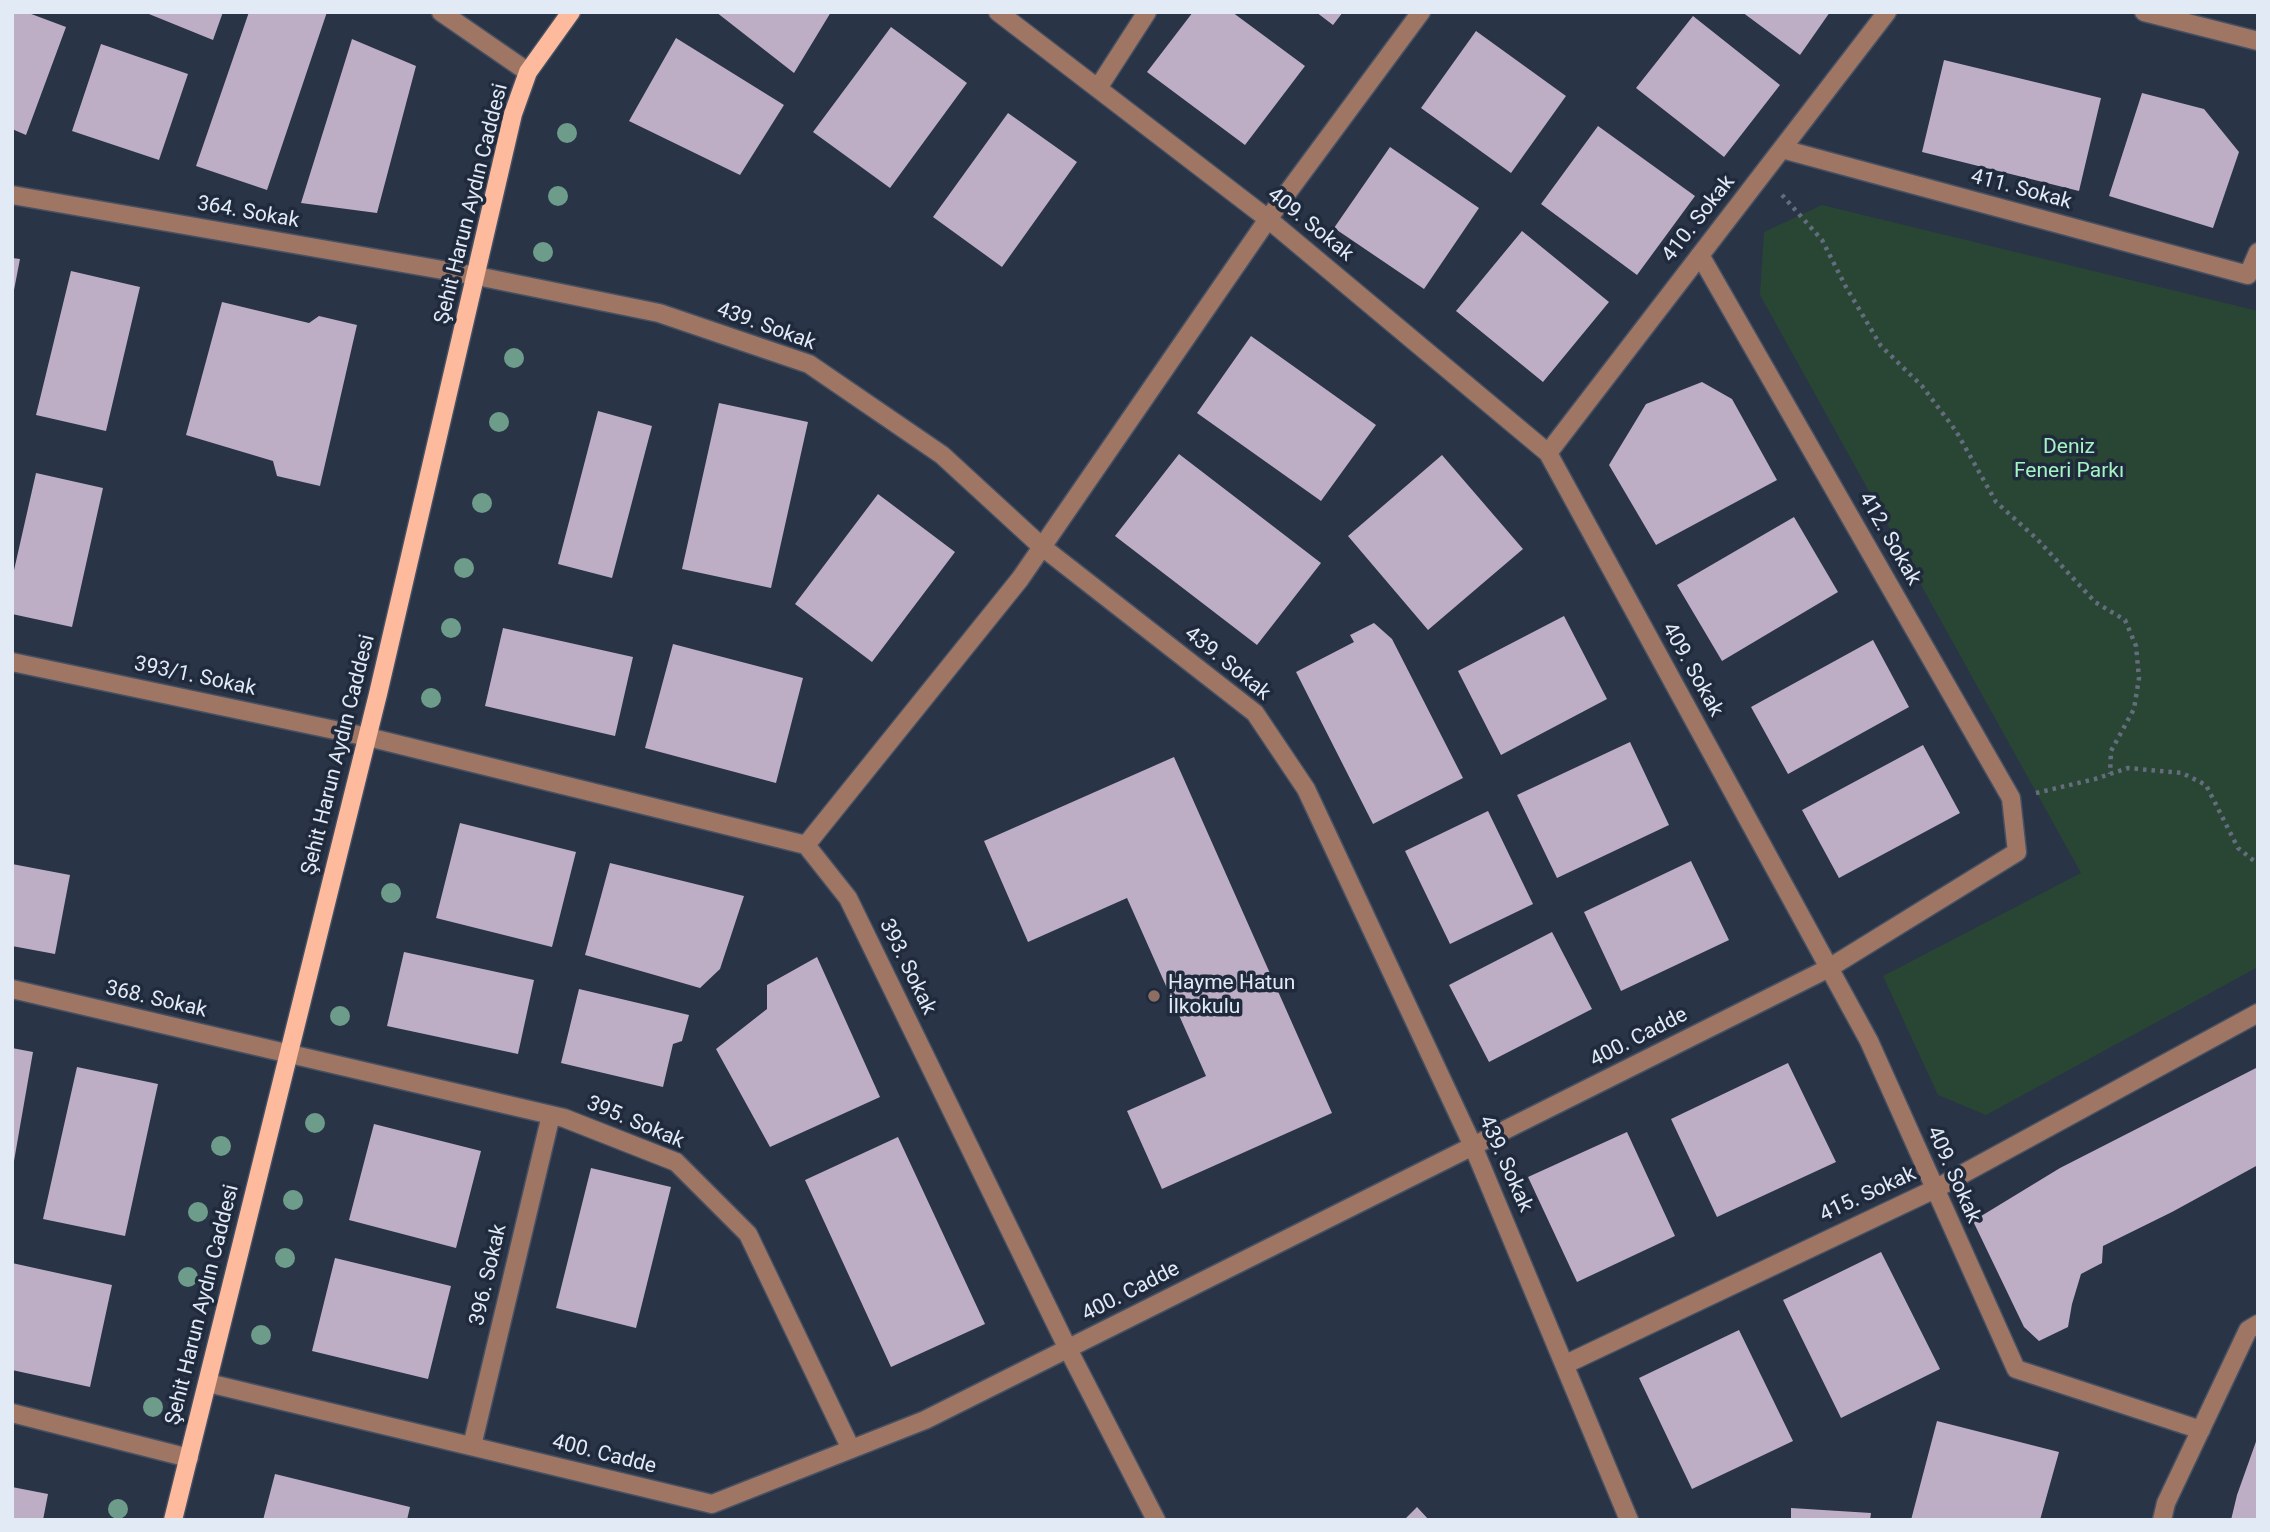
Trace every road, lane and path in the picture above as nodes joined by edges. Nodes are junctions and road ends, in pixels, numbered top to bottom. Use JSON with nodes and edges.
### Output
{"nodes":[{"id":1,"x":441,"y":12,"type":"edge"},
{"id":2,"x":571,"y":12,"type":"edge"},
{"id":3,"x":998,"y":12,"type":"edge"},
{"id":4,"x":1147,"y":12,"type":"edge"},
{"id":5,"x":1421,"y":12,"type":"edge"},
{"id":6,"x":1887,"y":12,"type":"edge"},
{"id":7,"x":2144,"y":12,"type":"edge"},
{"id":8,"x":2258,"y":41,"type":"edge"},
{"id":9,"x":528,"y":72,"type":"junction"},
{"id":10,"x":1098,"y":88,"type":"junction"},
{"id":11,"x":1782,"y":149,"type":"junction"},
{"id":12,"x":1763,"y":174,"type":"junction"},
{"id":13,"x":12,"y":195,"type":"edge"},
{"id":14,"x":1268,"y":219,"type":"junction"},
{"id":15,"x":2258,"y":252,"type":"edge"},
{"id":16,"x":1700,"y":255,"type":"junction"},
{"id":17,"x":477,"y":276,"type":"junction"},
{"id":18,"x":1548,"y":453,"type":"junction"},
{"id":19,"x":1041,"y":545,"type":"junction"},
{"id":20,"x":12,"y":662,"type":"edge"},
{"id":21,"x":368,"y":737,"type":"junction"},
{"id":22,"x":2110,"y":774,"type":"junction"},
{"id":23,"x":2011,"y":798,"type":"junction"},
{"id":24,"x":807,"y":845,"type":"junction"},
{"id":25,"x":2017,"y":852,"type":"joint"},
{"id":26,"x":2258,"y":863,"type":"edge"},
{"id":27,"x":1829,"y":968,"type":"junction"},
{"id":28,"x":12,"y":989,"type":"edge"},
{"id":29,"x":2258,"y":1013,"type":"edge"},
{"id":30,"x":289,"y":1054,"type":"junction"},
{"id":31,"x":551,"y":1115,"type":"junction"},
{"id":32,"x":1473,"y":1146,"type":"junction"},
{"id":33,"x":1934,"y":1189,"type":"junction"},
{"id":34,"x":2258,"y":1324,"type":"edge"},
{"id":35,"x":1068,"y":1349,"type":"junction"},
{"id":36,"x":1566,"y":1364,"type":"junction"},
{"id":37,"x":208,"y":1383,"type":"junction"},
{"id":38,"x":12,"y":1413,"type":"edge"},
{"id":39,"x":2201,"y":1430,"type":"junction"},
{"id":40,"x":472,"y":1446,"type":"junction"},
{"id":41,"x":851,"y":1449,"type":"junction"},
{"id":42,"x":189,"y":1458,"type":"junction"},
{"id":43,"x":710,"y":1512,"type":"edge"},
{"id":44,"x":173,"y":1520,"type":"edge"},
{"id":45,"x":1156,"y":1520,"type":"edge"},
{"id":46,"x":1629,"y":1520,"type":"edge"},
{"id":47,"x":2162,"y":1520,"type":"edge"}],
"edges":[{"from":1,"to":9,"type":"street"},
{"from":2,"to":9,"type":"main road","name":"Şehit Harun Aydın Caddesi"},
{"from":3,"to":10,"type":"street","name":"409. Sokak"},
{"from":4,"to":10,"type":"street"},
{"from":5,"to":14,"type":"street"},
{"from":6,"to":11,"type":"street","name":"410. Sokak"},
{"from":7,"to":8,"type":"street"},
{"from":9,"to":17,"type":"main road","name":"Şehit Harun Aydın Caddesi"},
{"from":10,"to":14,"type":"street","name":"409. Sokak"},
{"from":11,"to":12,"type":"street","name":"410. Sokak"},
{"from":11,"to":15,"type":"street","name":"411. Sokak"},
{"from":12,"to":16,"type":"street","name":"410. Sokak"},
{"from":12,"to":22,"type":"path"},
{"from":13,"to":17,"type":"street","name":"364. Sokak"},
{"from":14,"to":18,"type":"street","name":"409. Sokak"},
{"from":14,"to":19,"type":"street"},
{"from":16,"to":18,"type":"street","name":"410. Sokak"},
{"from":16,"to":23,"type":"street","name":"412. Sokak"},
{"from":17,"to":19,"type":"street","name":"439. Sokak"},
{"from":17,"to":21,"type":"main road","name":"Şehit Harun Aydın Caddesi"},
{"from":18,"to":27,"type":"street","name":"409. Sokak"},
{"from":19,"to":24,"type":"street"},
{"from":19,"to":32,"type":"street","name":"439. Sokak"},
{"from":20,"to":21,"type":"street","name":"393/1. Sokak"},
{"from":21,"to":24,"type":"street"},
{"from":21,"to":30,"type":"main road","name":"Şehit Harun Aydın Caddesi"},
{"from":22,"to":23,"type":"path"},
{"from":22,"to":26,"type":"path"},
{"from":23,"to":25,"type":"street","name":"412. Sokak"},
{"from":24,"to":35,"type":"street","name":"393. Sokak"},
{"from":25,"to":27,"type":"street","name":"400. Cadde"},
{"from":27,"to":32,"type":"street","name":"400. Cadde"},
{"from":27,"to":33,"type":"street","name":"409. Sokak"},
{"from":28,"to":30,"type":"street","name":"368. Sokak"},
{"from":29,"to":33,"type":"street","name":"415. Sokak"},
{"from":30,"to":31,"type":"street","name":"395. Sokak"},
{"from":30,"to":37,"type":"main road","name":"Şehit Harun Aydın Caddesi"},
{"from":31,"to":40,"type":"street","name":"396. Sokak"},
{"from":31,"to":41,"type":"street","name":"395. Sokak"},
{"from":32,"to":35,"type":"street","name":"400. Cadde"},
{"from":32,"to":36,"type":"street","name":"439. Sokak"},
{"from":33,"to":36,"type":"street","name":"415. Sokak"},
{"from":33,"to":39,"type":"street","name":"409. Sokak"},
{"from":34,"to":39,"type":"street"},
{"from":35,"to":41,"type":"street","name":"400. Cadde"},
{"from":35,"to":45,"type":"street","name":"393. Sokak"},
{"from":36,"to":46,"type":"street","name":"439. Sokak"},
{"from":37,"to":40,"type":"street","name":"400. Cadde"},
{"from":37,"to":42,"type":"main road","name":"Şehit Harun Aydın Caddesi"},
{"from":38,"to":42,"type":"street"},
{"from":39,"to":47,"type":"street"},
{"from":40,"to":43,"type":"street","name":"400. Cadde"},
{"from":41,"to":43,"type":"street","name":"400. Cadde"},
{"from":42,"to":44,"type":"main road","name":"Şehit Harun Aydın Caddesi"}]}
